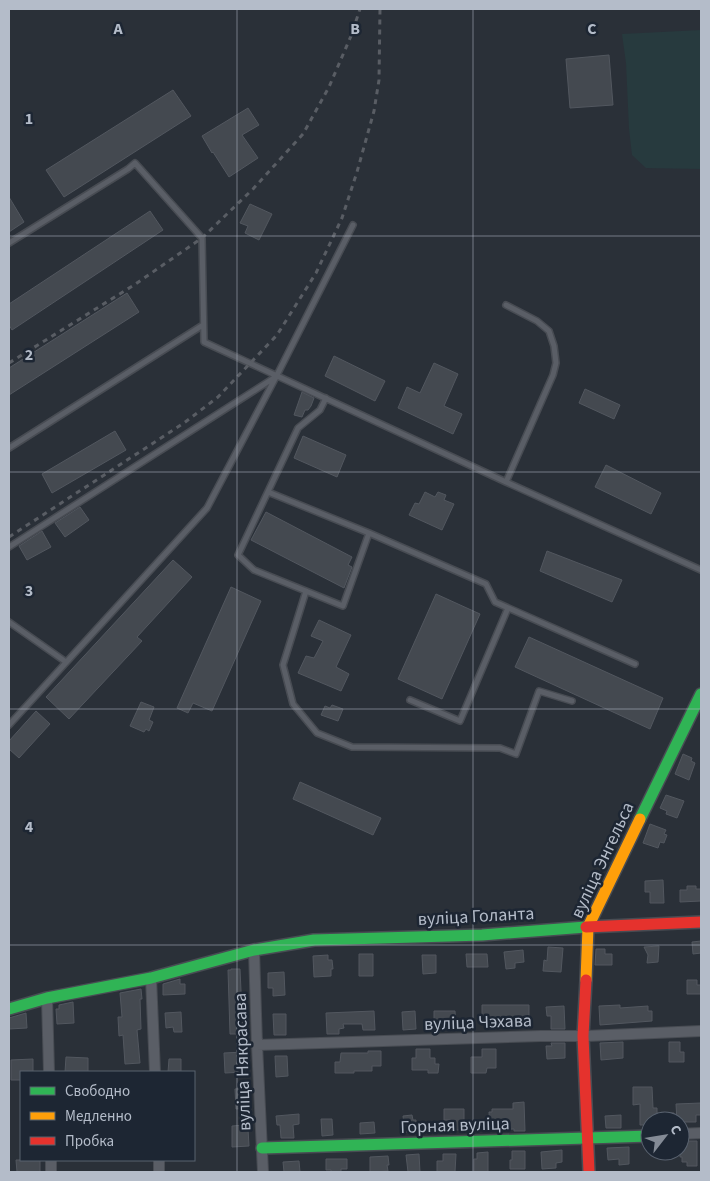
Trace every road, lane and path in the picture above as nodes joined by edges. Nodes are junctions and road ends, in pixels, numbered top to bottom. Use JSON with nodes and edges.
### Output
{"nodes":[{"id":1,"x":353,"y":225,"type":"dead end"},
{"id":2,"x":9,"y":243,"type":"edge"},
{"id":3,"x":506,"y":306,"type":"dead end"},
{"id":4,"x":203,"y":325,"type":"junction"},
{"id":5,"x":277,"y":375,"type":"junction"},
{"id":6,"x":326,"y":398,"type":"junction"},
{"id":7,"x":9,"y":448,"type":"edge"},
{"id":8,"x":506,"y":482,"type":"junction"},
{"id":9,"x":268,"y":492,"type":"junction"},
{"id":10,"x":369,"y":533,"type":"junction"},
{"id":11,"x":9,"y":548,"type":"edge"},
{"id":12,"x":701,"y":570,"type":"edge"},
{"id":13,"x":306,"y":592,"type":"junction"},
{"id":14,"x":508,"y":608,"type":"junction"},
{"id":15,"x":9,"y":622,"type":"edge"},
{"id":16,"x":66,"y":662,"type":"junction"},
{"id":17,"x":635,"y":664,"type":"dead end"},
{"id":18,"x":701,"y":694,"type":"edge"},
{"id":19,"x":410,"y":700,"type":"dead end"},
{"id":20,"x":572,"y":701,"type":"dead end"},
{"id":21,"x":9,"y":725,"type":"edge"},
{"id":22,"x":701,"y":922,"type":"edge"},
{"id":23,"x":588,"y":927,"type":"junction"},
{"id":24,"x":254,"y":950,"type":"junction"},
{"id":25,"x":151,"y":978,"type":"junction"},
{"id":26,"x":47,"y":998,"type":"junction"},
{"id":27,"x":9,"y":1009,"type":"edge"},
{"id":28,"x":701,"y":1031,"type":"edge"},
{"id":29,"x":583,"y":1036,"type":"junction"},
{"id":30,"x":256,"y":1045,"type":"junction"},
{"id":31,"x":49,"y":1071,"type":"edge"},
{"id":32,"x":155,"y":1071,"type":"edge"},
{"id":33,"x":640,"y":1136,"type":"edge"},
{"id":34,"x":587,"y":1139,"type":"junction"},
{"id":35,"x":262,"y":1148,"type":"junction"},
{"id":36,"x":263,"y":1172,"type":"edge"},
{"id":37,"x":589,"y":1172,"type":"edge"}],
"edges":[{"from":1,"to":5,"type":"lane"},
{"from":2,"to":4,"type":"lane"},
{"from":3,"to":8,"type":"lane"},
{"from":4,"to":5,"type":"lane"},
{"from":4,"to":7,"type":"lane"},
{"from":5,"to":6,"type":"lane"},
{"from":5,"to":11,"type":"lane"},
{"from":5,"to":16,"type":"lane"},
{"from":6,"to":8,"type":"lane"},
{"from":6,"to":9,"type":"lane"},
{"from":8,"to":12,"type":"lane"},
{"from":9,"to":10,"type":"lane"},
{"from":9,"to":13,"type":"lane"},
{"from":10,"to":13,"type":"lane"},
{"from":10,"to":14,"type":"lane"},
{"from":13,"to":20,"type":"lane"},
{"from":14,"to":17,"type":"lane"},
{"from":14,"to":19,"type":"lane"},
{"from":15,"to":16,"type":"lane"},
{"from":16,"to":21,"type":"lane"},
{"from":18,"to":23,"type":"street","name":"вуліца Энгельса"},
{"from":22,"to":23,"type":"street","name":"вуліца Голанта"},
{"from":23,"to":24,"type":"street","name":"вуліца Голанта"},
{"from":23,"to":29,"type":"street","name":"вуліца Энгельса"},
{"from":24,"to":25,"type":"street","name":"вуліца Голанта"},
{"from":24,"to":30,"type":"street","name":"вуліца Някрасава"},
{"from":25,"to":26,"type":"street","name":"вуліца Голанта"},
{"from":25,"to":32,"type":"street"},
{"from":26,"to":27,"type":"street","name":"вуліца Голанта"},
{"from":26,"to":31,"type":"street"},
{"from":28,"to":29,"type":"street","name":"вуліца Чэхава"},
{"from":29,"to":30,"type":"street","name":"вуліца Чэхава"},
{"from":29,"to":34,"type":"street","name":"вуліца Энгельса"},
{"from":30,"to":35,"type":"street","name":"вуліца Някрасава"},
{"from":33,"to":34,"type":"street","name":"Горная вуліца"},
{"from":34,"to":35,"type":"street","name":"Горная вуліца"},
{"from":34,"to":37,"type":"street","name":"вуліца Энгельса"},
{"from":35,"to":36,"type":"street","name":"вуліца Някрасава"}]}
